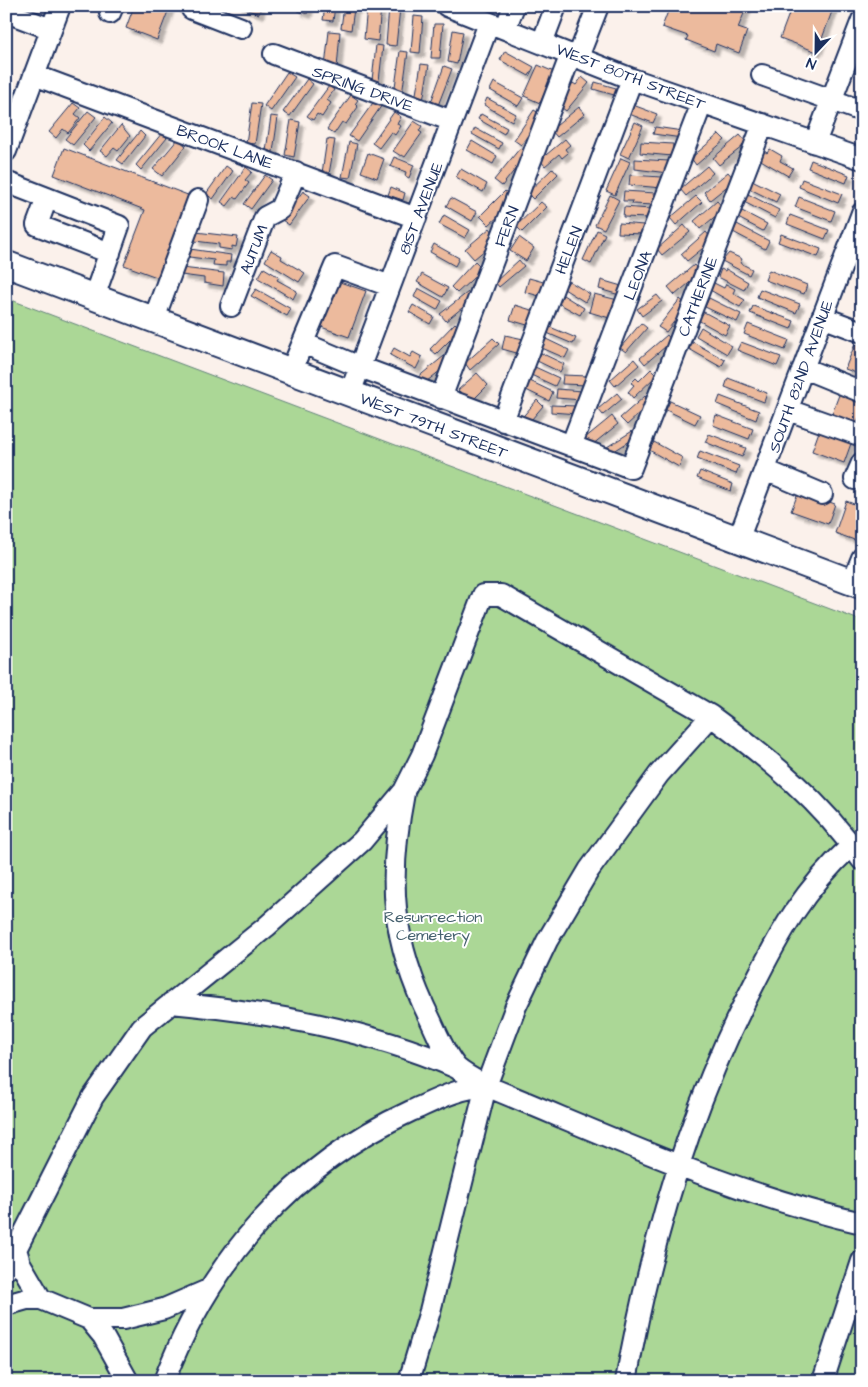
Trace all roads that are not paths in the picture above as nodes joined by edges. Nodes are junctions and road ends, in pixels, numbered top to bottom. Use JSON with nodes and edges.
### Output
{"nodes":[{"id":1,"x":60,"y":6,"type":"edge"},
{"id":2,"x":192,"y":6,"type":"edge"},
{"id":3,"x":447,"y":6,"type":"edge"},
{"id":4,"x":514,"y":6,"type":"edge"},
{"id":5,"x":556,"y":6,"type":"edge"},
{"id":6,"x":598,"y":6,"type":"edge"},
{"id":7,"x":471,"y":11,"type":"edge"},
{"id":8,"x":6,"y":12,"type":"edge"},
{"id":9,"x":862,"y":20,"type":"edge"},
{"id":10,"x":497,"y":26,"type":"junction"},
{"id":11,"x":242,"y":28,"type":"dead end"},
{"id":12,"x":51,"y":29,"type":"junction"},
{"id":13,"x":542,"y":43,"type":"junction"},
{"id":14,"x":274,"y":54,"type":"dead end"},
{"id":15,"x":574,"y":56,"type":"junction"},
{"id":16,"x":762,"y":74,"type":"dead end"},
{"id":17,"x":34,"y":75,"type":"junction"},
{"id":18,"x":632,"y":79,"type":"junction"},
{"id":19,"x":830,"y":100,"type":"junction"},
{"id":20,"x":702,"y":103,"type":"junction"},
{"id":21,"x":862,"y":111,"type":"edge"},
{"id":22,"x":452,"y":121,"type":"junction"},
{"id":23,"x":763,"y":124,"type":"junction"},
{"id":24,"x":8,"y":142,"type":"edge"},
{"id":25,"x":815,"y":142,"type":"junction"},
{"id":26,"x":862,"y":159,"type":"edge"},
{"id":27,"x":296,"y":172,"type":"junction"},
{"id":28,"x":6,"y":182,"type":"edge"},
{"id":29,"x":47,"y":198,"type":"junction"},
{"id":30,"x":198,"y":200,"type":"dead end"},
{"id":31,"x":416,"y":218,"type":"junction"},
{"id":32,"x":860,"y":225,"type":"edge"},
{"id":33,"x":110,"y":253,"type":"junction"},
{"id":34,"x":6,"y":264,"type":"edge"},
{"id":35,"x":390,"y":286,"type":"junction"},
{"id":36,"x":94,"y":297,"type":"junction"},
{"id":37,"x":231,"y":306,"type":"dead end"},
{"id":38,"x":822,"y":316,"type":"junction"},
{"id":39,"x":154,"y":319,"type":"junction"},
{"id":40,"x":862,"y":332,"type":"edge"},
{"id":41,"x":303,"y":343,"type":"junction"},
{"id":42,"x":360,"y":368,"type":"junction"},
{"id":43,"x":803,"y":368,"type":"junction"},
{"id":44,"x":291,"y":371,"type":"junction"},
{"id":45,"x":862,"y":392,"type":"edge"},
{"id":46,"x":350,"y":393,"type":"junction"},
{"id":47,"x":441,"y":398,"type":"junction"},
{"id":48,"x":788,"y":410,"type":"junction"},
{"id":49,"x":504,"y":421,"type":"junction"},
{"id":50,"x":862,"y":436,"type":"edge"},
{"id":51,"x":571,"y":446,"type":"junction"},
{"id":52,"x":765,"y":470,"type":"junction"},
{"id":53,"x":822,"y":494,"type":"dead end"},
{"id":54,"x":738,"y":540,"type":"junction"},
{"id":55,"x":862,"y":558,"type":"edge"},
{"id":56,"x":857,"y":585,"type":"edge"},
{"id":57,"x":711,"y":716,"type":"junction"},
{"id":58,"x":404,"y":791,"type":"junction"},
{"id":59,"x":857,"y":852,"type":"edge"},
{"id":60,"x":171,"y":1003,"type":"junction"},
{"id":61,"x":457,"y":1068,"type":"junction"},
{"id":62,"x":486,"y":1086,"type":"junction"},
{"id":63,"x":679,"y":1164,"type":"junction"},
{"id":64,"x":862,"y":1223,"type":"edge"},
{"id":65,"x":16,"y":1250,"type":"junction"},
{"id":66,"x":862,"y":1261,"type":"edge"},
{"id":67,"x":6,"y":1268,"type":"edge"},
{"id":68,"x":208,"y":1290,"type":"junction"},
{"id":69,"x":41,"y":1299,"type":"junction"},
{"id":70,"x":6,"y":1305,"type":"edge"},
{"id":71,"x":89,"y":1319,"type":"junction"},
{"id":72,"x":128,"y":1381,"type":"edge"},
{"id":73,"x":164,"y":1381,"type":"edge"},
{"id":74,"x":409,"y":1381,"type":"edge"},
{"id":75,"x":626,"y":1381,"type":"edge"},
{"id":76,"x":823,"y":1381,"type":"edge"}],
"edges":[{"from":1,"to":12,"type":"street"},
{"from":2,"to":11,"type":"street"},
{"from":3,"to":7,"type":"street","name":"WEST 80TH STREET"},
{"from":4,"to":10,"type":"street","name":"81ST AVENUE"},
{"from":5,"to":13,"type":"street"},
{"from":6,"to":15,"type":"street","name":"FERN"},
{"from":7,"to":10,"type":"street","name":"WEST 80TH STREET"},
{"from":8,"to":12,"type":"street"},
{"from":9,"to":19,"type":"street"},
{"from":10,"to":13,"type":"street","name":"WEST 80TH STREET"},
{"from":10,"to":22,"type":"street","name":"81ST AVENUE"},
{"from":12,"to":17,"type":"street"},
{"from":13,"to":15,"type":"street","name":"WEST 80TH STREET"},
{"from":14,"to":22,"type":"street","name":"SPRING DRIVE"},
{"from":15,"to":18,"type":"street","name":"WEST 80TH STREET"},
{"from":15,"to":47,"type":"street","name":"FERN"},
{"from":16,"to":19,"type":"street"},
{"from":17,"to":24,"type":"street"},
{"from":17,"to":27,"type":"street","name":"BROOK LANE"},
{"from":18,"to":20,"type":"street","name":"WEST 80TH STREET"},
{"from":18,"to":49,"type":"street","name":"HELEN"},
{"from":19,"to":21,"type":"street"},
{"from":19,"to":25,"type":"street"},
{"from":20,"to":23,"type":"street","name":"WEST 80TH STREET"},
{"from":20,"to":51,"type":"street","name":"LEONA"},
{"from":22,"to":31,"type":"street","name":"81ST AVENUE"},
{"from":23,"to":25,"type":"street","name":"WEST 80TH STREET"},
{"from":23,"to":51,"type":"street","name":"CATHERINE"},
{"from":25,"to":26,"type":"street","name":"WEST 80TH STREET"},
{"from":27,"to":31,"type":"street","name":"BROOK LANE"},
{"from":27,"to":37,"type":"street","name":"AUTUM"},
{"from":28,"to":29,"type":"street"},
{"from":29,"to":33,"type":"street"},
{"from":29,"to":33,"type":"street"},
{"from":30,"to":39,"type":"street"},
{"from":31,"to":35,"type":"street","name":"81ST AVENUE"},
{"from":32,"to":38,"type":"street","name":"SOUTH 82ND AVENUE"},
{"from":33,"to":36,"type":"street"},
{"from":34,"to":36,"type":"main road","name":"WEST 79TH STREET"},
{"from":35,"to":41,"type":"street"},
{"from":35,"to":42,"type":"street","name":"81ST AVENUE"},
{"from":36,"to":39,"type":"main road","name":"WEST 79TH STREET"},
{"from":38,"to":40,"type":"street"},
{"from":38,"to":43,"type":"street","name":"SOUTH 82ND AVENUE"},
{"from":39,"to":44,"type":"main road","name":"WEST 79TH STREET"},
{"from":41,"to":42,"type":"street"},
{"from":41,"to":44,"type":"street"},
{"from":42,"to":46,"type":"street","name":"81ST AVENUE"},
{"from":42,"to":47,"type":"street"},
{"from":43,"to":45,"type":"street"},
{"from":43,"to":48,"type":"street","name":"SOUTH 82ND AVENUE"},
{"from":44,"to":46,"type":"main road","name":"WEST 79TH STREET"},
{"from":46,"to":54,"type":"main road","name":"WEST 79TH STREET"},
{"from":47,"to":49,"type":"street"},
{"from":48,"to":50,"type":"street"},
{"from":48,"to":52,"type":"street","name":"SOUTH 82ND AVENUE"},
{"from":49,"to":51,"type":"street"},
{"from":52,"to":53,"type":"street"},
{"from":52,"to":54,"type":"street","name":"SOUTH 82ND AVENUE"},
{"from":54,"to":56,"type":"main road","name":"WEST 79TH STREET"},
{"from":55,"to":56,"type":"street"},
{"from":57,"to":58,"type":"street"},
{"from":57,"to":59,"type":"street"},
{"from":57,"to":62,"type":"street"},
{"from":58,"to":60,"type":"street"},
{"from":58,"to":61,"type":"street"},
{"from":59,"to":63,"type":"street"},
{"from":60,"to":61,"type":"street"},
{"from":60,"to":65,"type":"street"},
{"from":61,"to":62,"type":"street"},
{"from":62,"to":63,"type":"street"},
{"from":62,"to":68,"type":"street"},
{"from":62,"to":74,"type":"street"},
{"from":63,"to":64,"type":"street"},
{"from":63,"to":75,"type":"street"},
{"from":65,"to":67,"type":"street"},
{"from":65,"to":69,"type":"street"},
{"from":66,"to":76,"type":"street"},
{"from":68,"to":71,"type":"street"},
{"from":68,"to":73,"type":"street"},
{"from":69,"to":70,"type":"street"},
{"from":69,"to":71,"type":"street"},
{"from":71,"to":72,"type":"street"}]}
